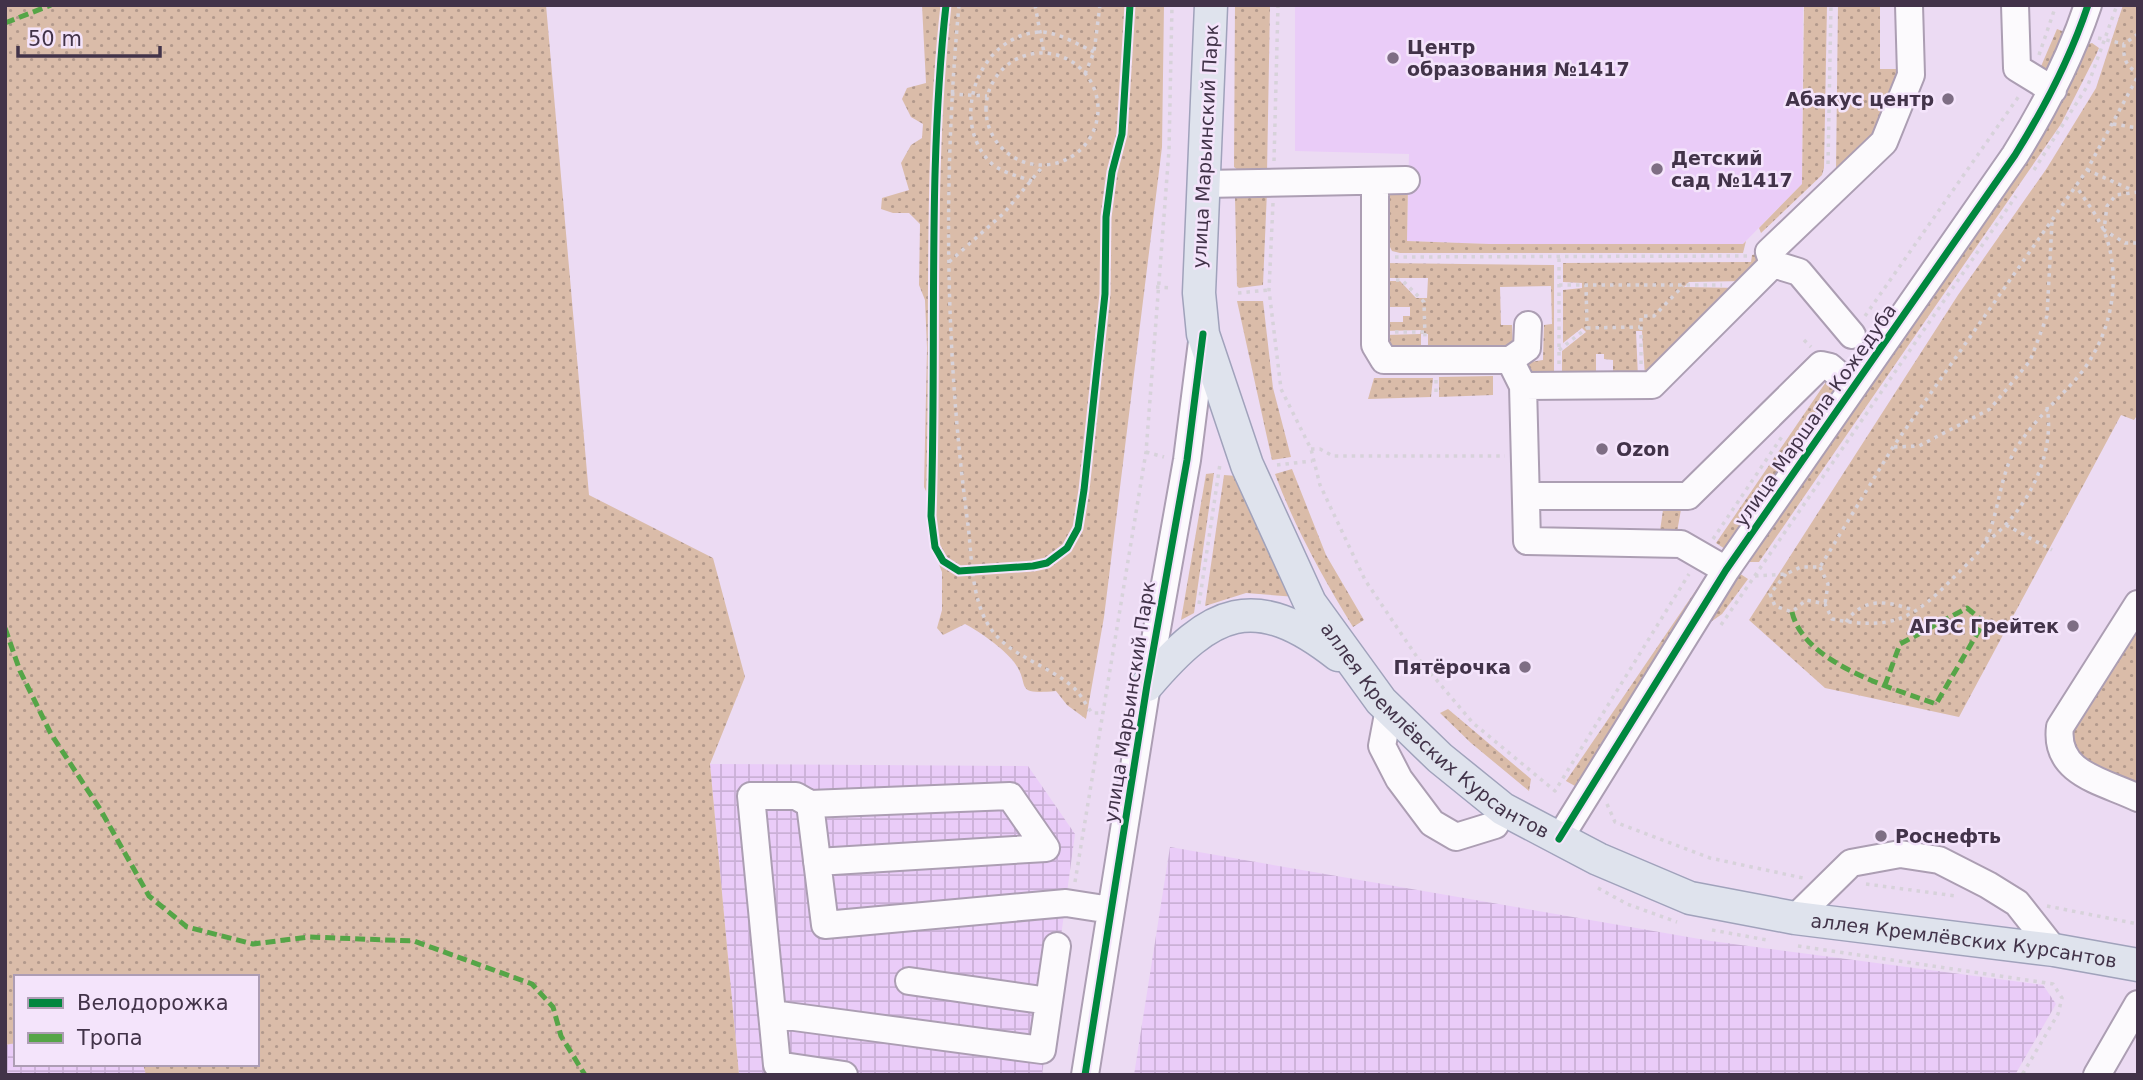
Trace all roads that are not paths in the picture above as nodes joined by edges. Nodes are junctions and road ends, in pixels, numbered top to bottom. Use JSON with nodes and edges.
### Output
{"nodes":[{"id":1,"x":1211,"y":5,"type":"edge"},
{"id":2,"x":1909,"y":5,"type":"edge"},
{"id":3,"x":2015,"y":5,"type":"edge"},
{"id":4,"x":2088,"y":5,"type":"edge"},
{"id":5,"x":2053,"y":90,"type":"junction"},
{"id":6,"x":1406,"y":180,"type":"dead end"},
{"id":7,"x":1374,"y":181,"type":"junction"},
{"id":8,"x":1203,"y":184,"type":"junction"},
{"id":9,"x":1762,"y":258,"type":"junction"},
{"id":10,"x":1528,"y":325,"type":"dead end"},
{"id":11,"x":1203,"y":334,"type":"junction"},
{"id":12,"x":1852,"y":335,"type":"dead end"},
{"id":13,"x":1510,"y":360,"type":"junction"},
{"id":14,"x":1523,"y":386,"type":"junction"},
{"id":15,"x":1853,"y":387,"type":"junction"},
{"id":16,"x":1527,"y":496,"type":"junction"},
{"id":17,"x":1738,"y":571,"type":"junction"},
{"id":18,"x":2138,"y":604,"type":"edge"},
{"id":19,"x":1359,"y":671,"type":"junction"},
{"id":20,"x":1147,"y":685,"type":"junction"},
{"id":21,"x":1389,"y":709,"type":"junction"},
{"id":22,"x":2138,"y":798,"type":"edge"},
{"id":23,"x":810,"y":804,"type":"junction"},
{"id":24,"x":1503,"y":809,"type":"junction"},
{"id":25,"x":1559,"y":839,"type":"junction"},
{"id":26,"x":817,"y":862,"type":"junction"},
{"id":27,"x":1111,"y":910,"type":"junction"},
{"id":28,"x":1795,"y":918,"type":"junction"},
{"id":29,"x":1057,"y":946,"type":"dead end"},
{"id":30,"x":2054,"y":950,"type":"junction"},
{"id":31,"x":2138,"y":965,"type":"edge"},
{"id":32,"x":909,"y":981,"type":"dead end"},
{"id":33,"x":1049,"y":1002,"type":"junction"},
{"id":34,"x":2138,"y":1004,"type":"edge"},
{"id":35,"x":772,"y":1014,"type":"junction"},
{"id":36,"x":844,"y":1075,"type":"edge"},
{"id":37,"x":1085,"y":1075,"type":"edge"},
{"id":38,"x":2097,"y":1075,"type":"edge"}],
"edges":[{"from":1,"to":8,"type":"main road","name":"улица Марьинский Парк"},
{"from":2,"to":9,"type":"street"},
{"from":3,"to":5,"type":"street"},
{"from":4,"to":5,"type":"street","name":"улица Маршала Кожедуба"},
{"from":5,"to":15,"type":"street","name":"улица Маршала Кожедуба"},
{"from":6,"to":7,"type":"street"},
{"from":7,"to":8,"type":"street"},
{"from":7,"to":13,"type":"street"},
{"from":8,"to":11,"type":"main road","name":"улица Марьинский Парк"},
{"from":9,"to":12,"type":"street"},
{"from":9,"to":14,"type":"street"},
{"from":10,"to":13,"type":"street"},
{"from":11,"to":19,"type":"main road","name":"аллея Кремлёвских Курсантов"},
{"from":11,"to":20,"type":"street","name":"улица Марьинский Парк"},
{"from":13,"to":14,"type":"street"},
{"from":14,"to":16,"type":"street"},
{"from":15,"to":16,"type":"street"},
{"from":15,"to":17,"type":"street","name":"улица Маршала Кожедуба"},
{"from":16,"to":17,"type":"street"},
{"from":17,"to":25,"type":"street","name":"улица Маршала Кожедуба"},
{"from":18,"to":22,"type":"street"},
{"from":19,"to":20,"type":"main road"},
{"from":19,"to":21,"type":"main road","name":"аллея Кремлёвских Курсантов"},
{"from":20,"to":27,"type":"street","name":"улица Марьинский Парк"},
{"from":21,"to":24,"type":"main road","name":"аллея Кремлёвских Курсантов"},
{"from":21,"to":24,"type":"street"},
{"from":23,"to":26,"type":"street"},
{"from":23,"to":26,"type":"street"},
{"from":23,"to":35,"type":"street"},
{"from":24,"to":25,"type":"main road","name":"аллея Кремлёвских Курсантов"},
{"from":25,"to":28,"type":"main road","name":"аллея Кремлёвских Курсантов"},
{"from":26,"to":27,"type":"street"},
{"from":27,"to":37,"type":"street","name":"улица Марьинский Парк"},
{"from":28,"to":30,"type":"main road","name":"аллея Кремлёвских Курсантов"},
{"from":28,"to":30,"type":"street"},
{"from":29,"to":33,"type":"street"},
{"from":30,"to":31,"type":"main road","name":"аллея Кремлёвских Курсантов"},
{"from":32,"to":33,"type":"street"},
{"from":33,"to":35,"type":"street"},
{"from":34,"to":38,"type":"street"},
{"from":35,"to":36,"type":"street"}]}
